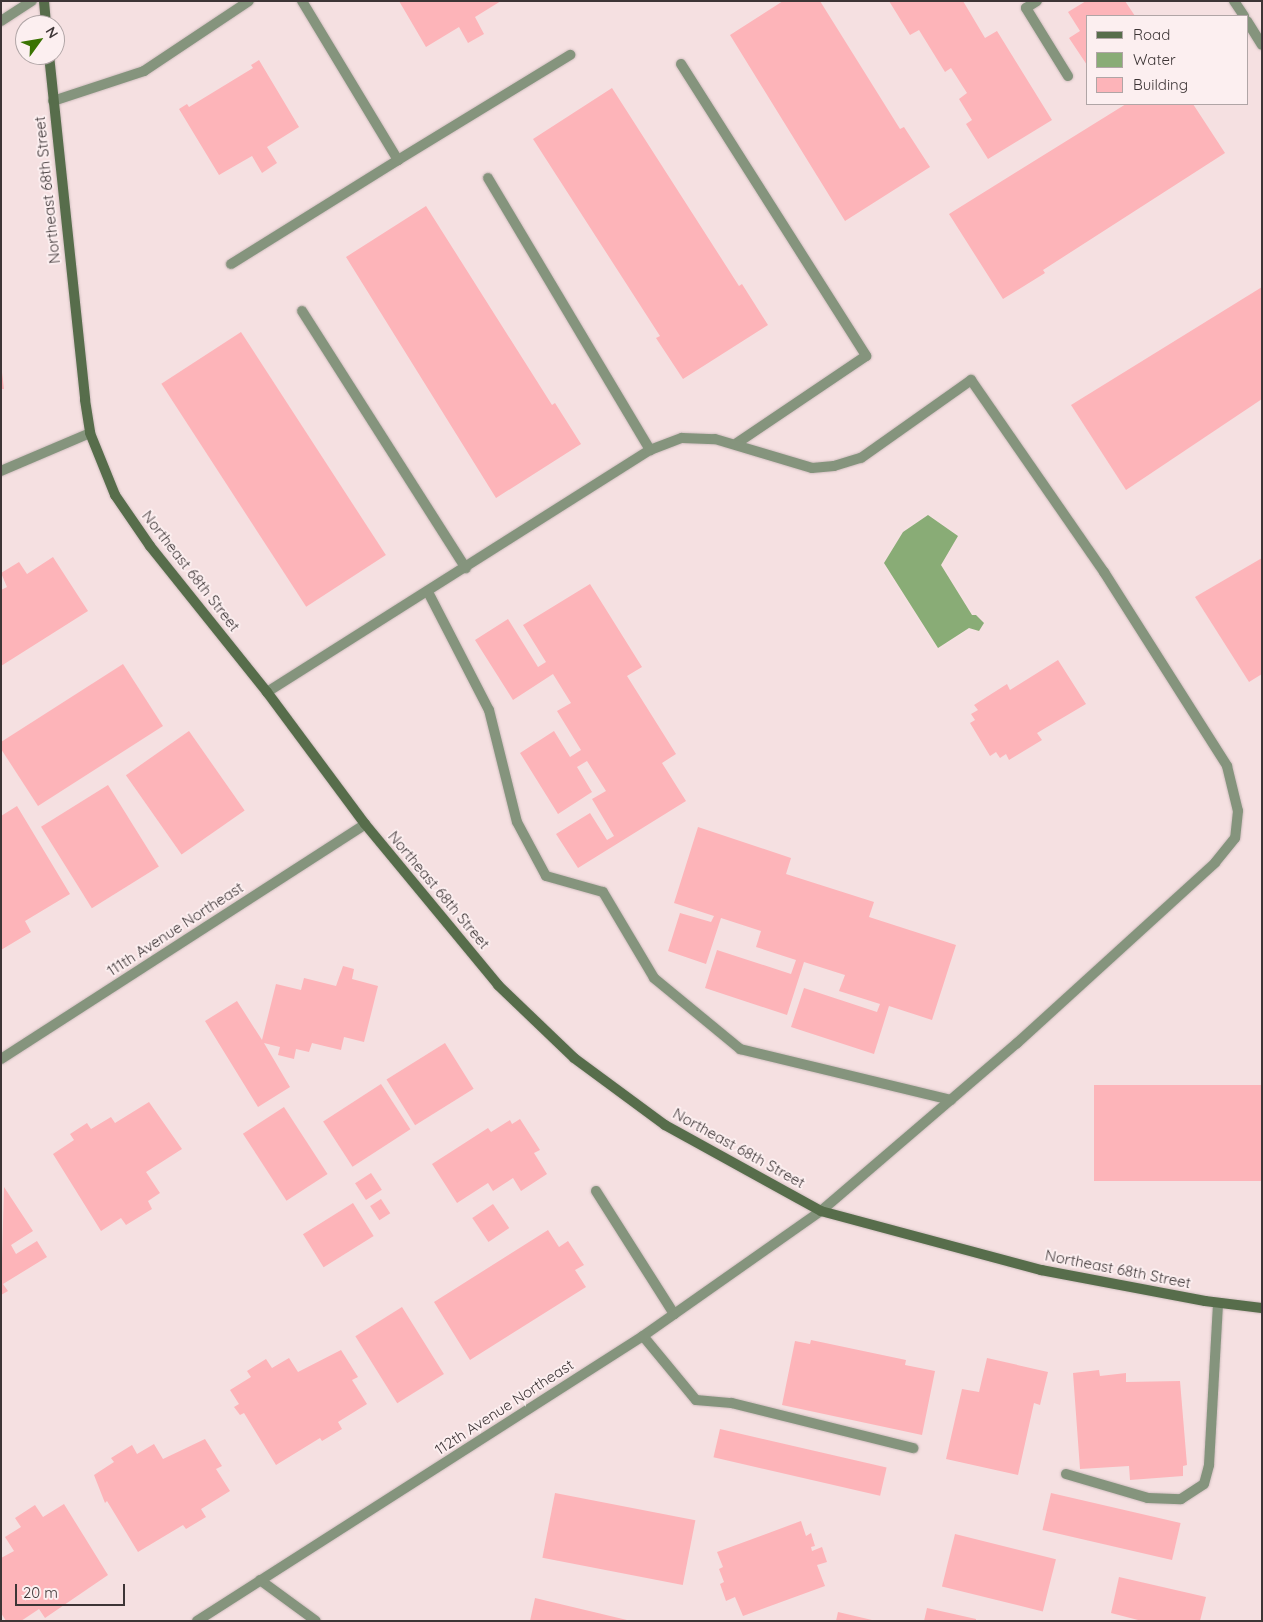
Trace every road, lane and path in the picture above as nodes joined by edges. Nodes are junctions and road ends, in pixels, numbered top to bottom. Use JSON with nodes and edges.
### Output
{"nodes":[{"id":1,"x":32,"y":1,"type":"edge"},
{"id":2,"x":44,"y":1,"type":"edge"},
{"id":3,"x":250,"y":1,"type":"edge"},
{"id":4,"x":302,"y":1,"type":"edge"},
{"id":5,"x":1037,"y":1,"type":"edge"},
{"id":6,"x":1234,"y":1,"type":"edge"},
{"id":7,"x":45,"y":15,"type":"edge"},
{"id":8,"x":1243,"y":15,"type":"edge"},
{"id":9,"x":1,"y":21,"type":"edge"},
{"id":10,"x":1248,"y":23,"type":"edge"},
{"id":11,"x":1262,"y":45,"type":"edge"},
{"id":12,"x":570,"y":55,"type":"dead end"},
{"id":13,"x":681,"y":64,"type":"dead end"},
{"id":14,"x":50,"y":65,"type":"edge"},
{"id":15,"x":1068,"y":76,"type":"dead end"},
{"id":16,"x":53,"y":100,"type":"junction"},
{"id":17,"x":398,"y":160,"type":"junction"},
{"id":18,"x":488,"y":178,"type":"dead end"},
{"id":19,"x":231,"y":264,"type":"dead end"},
{"id":20,"x":302,"y":311,"type":"dead end"},
{"id":21,"x":90,"y":433,"type":"junction"},
{"id":22,"x":737,"y":443,"type":"junction"},
{"id":23,"x":650,"y":450,"type":"junction"},
{"id":24,"x":1,"y":471,"type":"edge"},
{"id":25,"x":466,"y":568,"type":"junction"},
{"id":26,"x":428,"y":592,"type":"junction"},
{"id":27,"x":267,"y":692,"type":"junction"},
{"id":28,"x":365,"y":824,"type":"junction"},
{"id":29,"x":1,"y":1060,"type":"edge"},
{"id":30,"x":951,"y":1100,"type":"junction"},
{"id":31,"x":596,"y":1191,"type":"dead end"},
{"id":32,"x":822,"y":1211,"type":"junction"},
{"id":33,"x":1218,"y":1302,"type":"junction"},
{"id":34,"x":1262,"y":1308,"type":"edge"},
{"id":35,"x":674,"y":1314,"type":"junction"},
{"id":36,"x":643,"y":1336,"type":"junction"},
{"id":37,"x":913,"y":1448,"type":"dead end"},
{"id":38,"x":1066,"y":1474,"type":"dead end"},
{"id":39,"x":260,"y":1580,"type":"junction"},
{"id":40,"x":197,"y":1621,"type":"edge"},
{"id":41,"x":316,"y":1621,"type":"edge"}],
"edges":[{"from":1,"to":9,"type":"street"},
{"from":2,"to":7,"type":"main road"},
{"from":3,"to":16,"type":"street"},
{"from":4,"to":17,"type":"street"},
{"from":5,"to":15,"type":"street"},
{"from":6,"to":8,"type":"street"},
{"from":10,"to":11,"type":"street"},
{"from":12,"to":17,"type":"street"},
{"from":13,"to":22,"type":"street"},
{"from":14,"to":16,"type":"main road","name":"Northeast 68th Street"},
{"from":16,"to":21,"type":"main road","name":"Northeast 68th Street"},
{"from":17,"to":19,"type":"street"},
{"from":18,"to":23,"type":"street"},
{"from":20,"to":25,"type":"street"},
{"from":21,"to":24,"type":"street"},
{"from":21,"to":27,"type":"main road","name":"Northeast 68th Street"},
{"from":22,"to":23,"type":"street"},
{"from":22,"to":30,"type":"street","name":"112th Avenue Northeast"},
{"from":23,"to":25,"type":"street"},
{"from":25,"to":26,"type":"street"},
{"from":26,"to":27,"type":"street"},
{"from":26,"to":30,"type":"street"},
{"from":27,"to":28,"type":"main road","name":"Northeast 68th Street"},
{"from":28,"to":29,"type":"street","name":"111th Avenue Northeast"},
{"from":28,"to":32,"type":"main road","name":"Northeast 68th Street"},
{"from":30,"to":32,"type":"street","name":"112th Avenue Northeast"},
{"from":31,"to":35,"type":"street"},
{"from":32,"to":33,"type":"main road","name":"Northeast 68th Street"},
{"from":32,"to":35,"type":"street","name":"112th Avenue Northeast"},
{"from":33,"to":34,"type":"main road","name":"Northeast 68th Street"},
{"from":33,"to":38,"type":"street"},
{"from":35,"to":36,"type":"street","name":"112th Avenue Northeast"},
{"from":36,"to":37,"type":"street"},
{"from":36,"to":39,"type":"street","name":"112th Avenue Northeast"},
{"from":39,"to":40,"type":"street","name":"112th Avenue Northeast"},
{"from":39,"to":41,"type":"street"}]}
